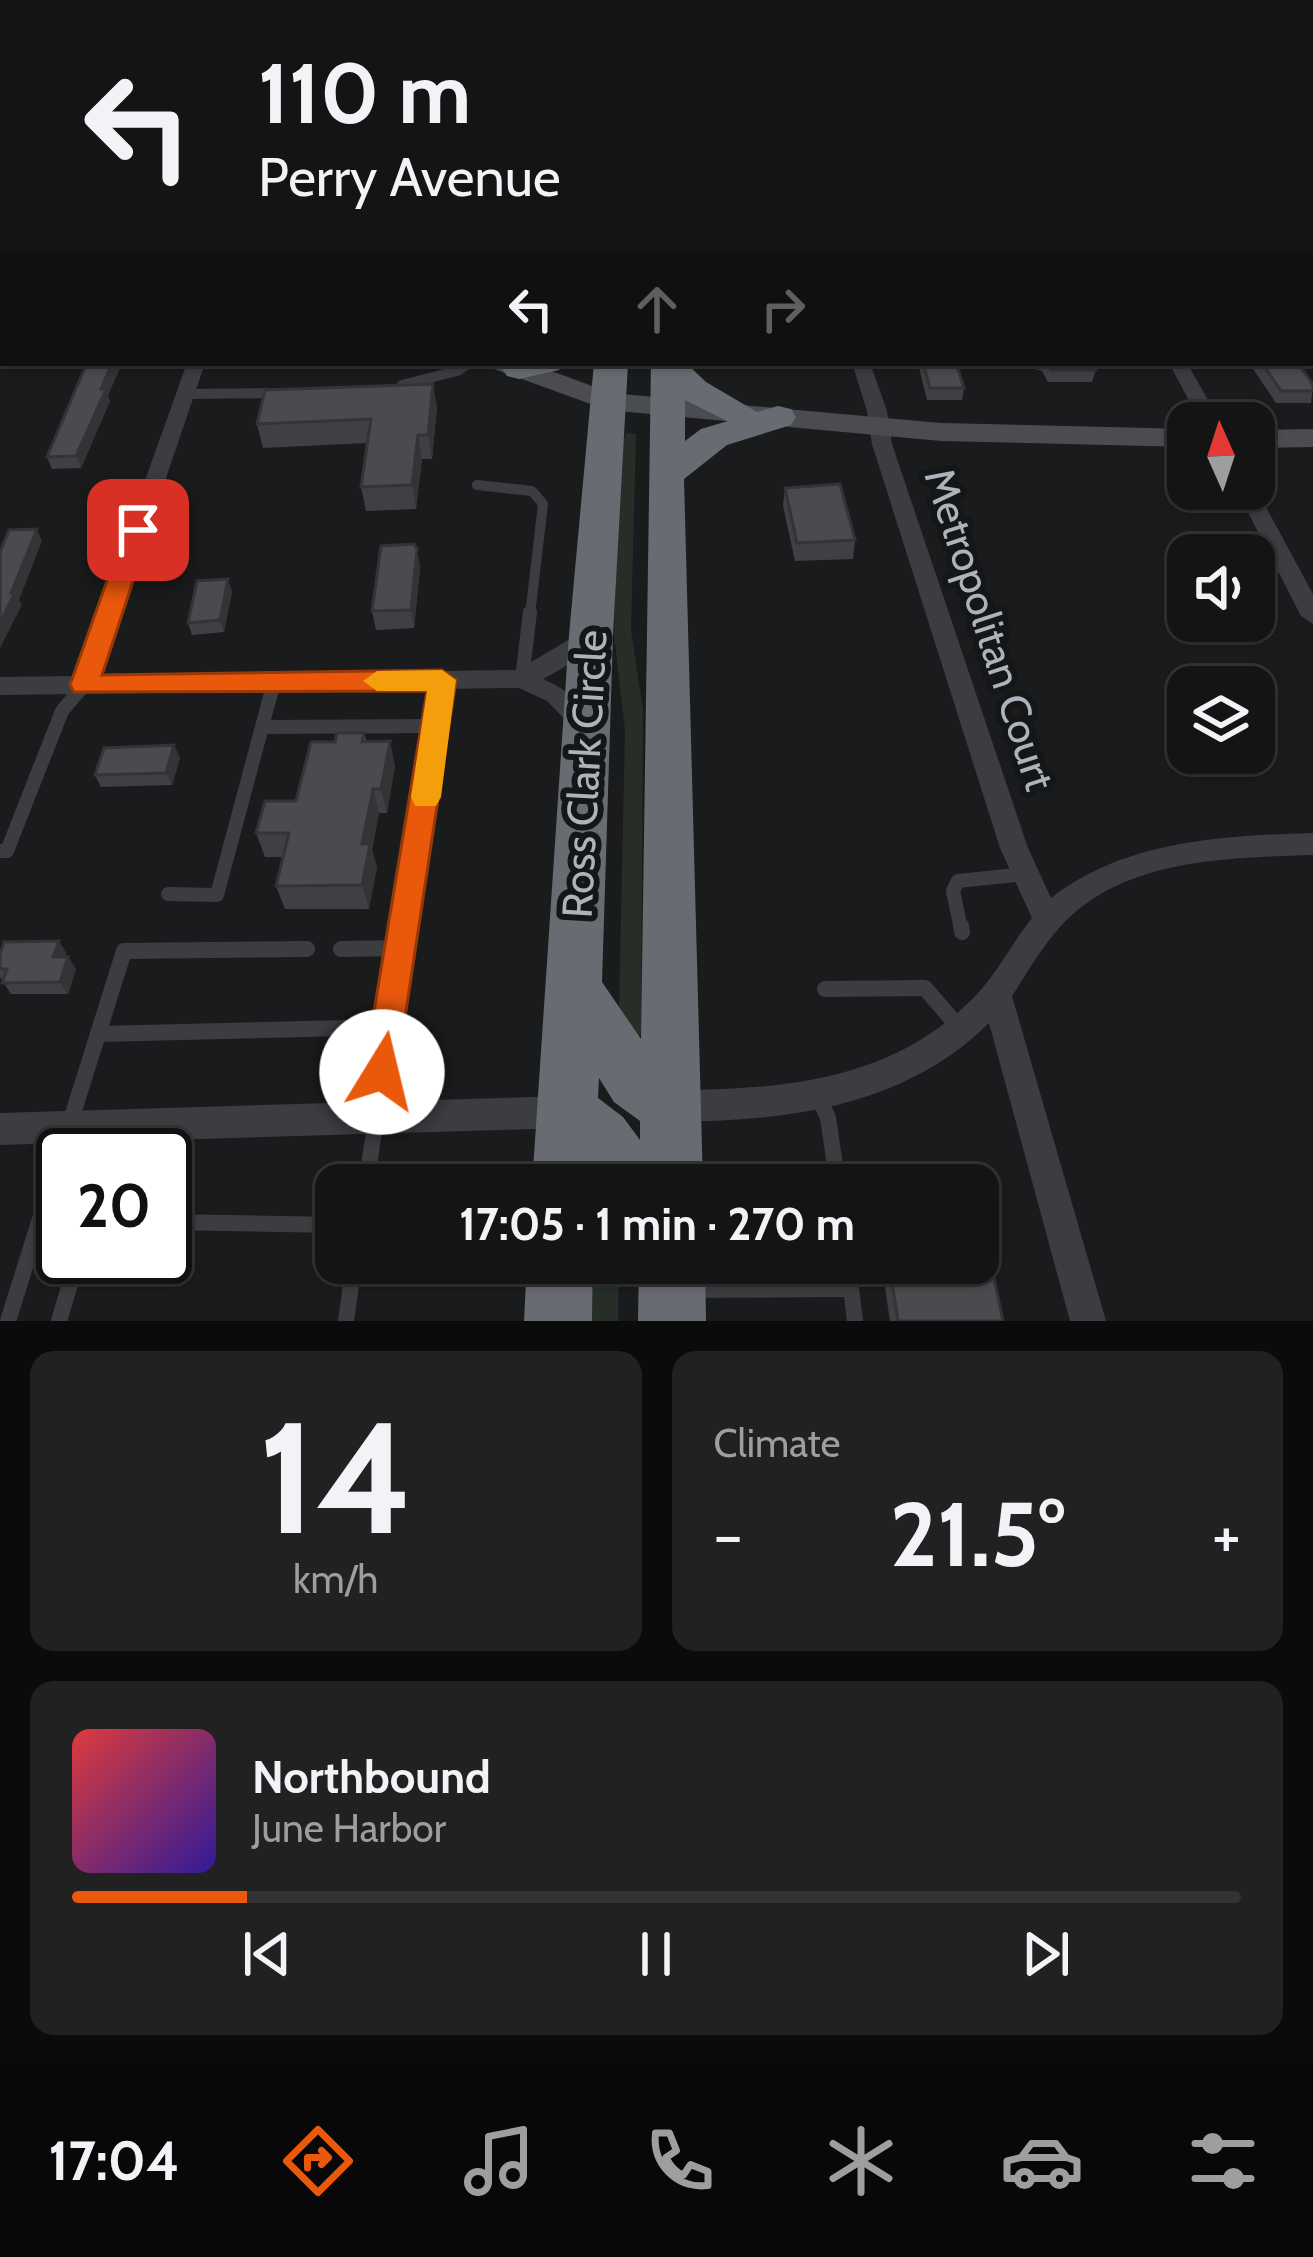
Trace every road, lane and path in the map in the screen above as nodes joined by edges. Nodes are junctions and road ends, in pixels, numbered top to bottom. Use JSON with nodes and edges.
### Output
{"nodes":[{"id":1,"x":195,"y":366,"type":"edge"},
{"id":2,"x":464,"y":366,"type":"edge"},
{"id":3,"x":529,"y":366,"type":"edge"},
{"id":4,"x":668,"y":366,"type":"edge"},
{"id":5,"x":670,"y":366,"type":"edge"},
{"id":6,"x":861,"y":366,"type":"edge"},
{"id":7,"x":1180,"y":366,"type":"edge"},
{"id":8,"x":609,"y":382,"type":"edge"},
{"id":9,"x":401,"y":386,"type":"edge"},
{"id":10,"x":185,"y":394,"type":"junction"},
{"id":11,"x":302,"y":397,"type":"edge"},
{"id":12,"x":1199,"y":402,"type":"edge"},
{"id":13,"x":667,"y":406,"type":"junction"},
{"id":14,"x":740,"y":413,"type":"junction"},
{"id":15,"x":778,"y":417,"type":"junction"},
{"id":16,"x":880,"y":427,"type":"junction"},
{"id":17,"x":1167,"y":437,"type":"edge"},
{"id":18,"x":1313,"y":438,"type":"edge"},
{"id":19,"x":1275,"y":439,"type":"edge"},
{"id":20,"x":665,"y":475,"type":"junction"},
{"id":21,"x":477,"y":485,"type":"dead end"},
{"id":22,"x":1257,"y":510,"type":"edge"},
{"id":23,"x":1313,"y":616,"type":"edge"},
{"id":24,"x":591,"y":635,"type":"junction"},
{"id":25,"x":521,"y":679,"type":"junction"},
{"id":26,"x":442,"y":680,"type":"junction"},
{"id":27,"x":274,"y":682,"type":"junction"},
{"id":28,"x":84,"y":685,"type":"junction"},
{"id":29,"x":0,"y":686,"type":"edge"},
{"id":30,"x":586,"y":724,"type":"junction"},
{"id":31,"x":437,"y":726,"type":"junction"},
{"id":32,"x":262,"y":727,"type":"junction"},
{"id":33,"x":1313,"y":844,"type":"edge"},
{"id":34,"x":0,"y":851,"type":"edge"},
{"id":35,"x":1026,"y":874,"type":"junction"},
{"id":36,"x":167,"y":894,"type":"dead end"},
{"id":37,"x":1047,"y":919,"type":"junction"},
{"id":38,"x":962,"y":932,"type":"dead end"},
{"id":39,"x":402,"y":948,"type":"junction"},
{"id":40,"x":307,"y":949,"type":"dead end"},
{"id":41,"x":341,"y":949,"type":"dead end"},
{"id":42,"x":573,"y":987,"type":"junction"},
{"id":43,"x":825,"y":988,"type":"dead end"},
{"id":44,"x":996,"y":994,"type":"junction"},
{"id":45,"x":389,"y":1027,"type":"junction"},
{"id":46,"x":963,"y":1033,"type":"junction"},
{"id":47,"x":98,"y":1034,"type":"junction"},
{"id":48,"x":819,"y":1097,"type":"junction"},
{"id":49,"x":670,"y":1106,"type":"junction"},
{"id":50,"x":568,"y":1112,"type":"junction"},
{"id":51,"x":375,"y":1118,"type":"junction"},
{"id":52,"x":70,"y":1127,"type":"junction"},
{"id":53,"x":74,"y":1128,"type":"edge"},
{"id":54,"x":0,"y":1129,"type":"edge"},
{"id":55,"x":192,"y":1134,"type":"edge"},
{"id":56,"x":369,"y":1164,"type":"edge"},
{"id":57,"x":565,"y":1164,"type":"edge"},
{"id":58,"x":619,"y":1164,"type":"edge"},
{"id":59,"x":671,"y":1164,"type":"edge"},
{"id":60,"x":835,"y":1164,"type":"edge"},
{"id":61,"x":192,"y":1222,"type":"edge"},
{"id":62,"x":315,"y":1225,"type":"edge"},
{"id":63,"x":71,"y":1284,"type":"edge"},
{"id":64,"x":351,"y":1284,"type":"edge"},
{"id":65,"x":559,"y":1284,"type":"edge"},
{"id":66,"x":850,"y":1284,"type":"edge"},
{"id":67,"x":850,"y":1289,"type":"junction"},
{"id":68,"x":672,"y":1291,"type":"edge"},
{"id":69,"x":8,"y":1321,"type":"edge"},
{"id":70,"x":59,"y":1321,"type":"edge"},
{"id":71,"x":346,"y":1321,"type":"edge"},
{"id":72,"x":558,"y":1321,"type":"edge"},
{"id":73,"x":855,"y":1321,"type":"edge"},
{"id":74,"x":1088,"y":1321,"type":"edge"}],
"edges":[{"from":1,"to":10,"type":"street"},
{"from":2,"to":9,"type":"lane"},
{"from":3,"to":8,"type":"street"},
{"from":4,"to":13,"type":"highway","name":"Ross Clark Circle"},
{"from":5,"to":14,"type":"highway"},
{"from":6,"to":16,"type":"street","name":"Metropolitan Court"},
{"from":7,"to":12,"type":"street"},
{"from":8,"to":13,"type":"street"},
{"from":8,"to":24,"type":"highway","name":"Ross Clark Circle"},
{"from":10,"to":11,"type":"lane"},
{"from":10,"to":28,"type":"street"},
{"from":13,"to":14,"type":"street"},
{"from":13,"to":20,"type":"highway","name":"Ross Clark Circle"},
{"from":14,"to":15,"type":"street"},
{"from":15,"to":16,"type":"street"},
{"from":15,"to":20,"type":"highway"},
{"from":16,"to":17,"type":"street"},
{"from":16,"to":35,"type":"street","name":"Metropolitan Court"},
{"from":18,"to":19,"type":"street"},
{"from":20,"to":49,"type":"highway","name":"Ross Clark Circle"},
{"from":21,"to":25,"type":"lane"},
{"from":22,"to":23,"type":"street"},
{"from":24,"to":25,"type":"street"},
{"from":24,"to":30,"type":"highway","name":"Ross Clark Circle"},
{"from":25,"to":26,"type":"street"},
{"from":25,"to":30,"type":"street"},
{"from":26,"to":27,"type":"street"},
{"from":26,"to":31,"type":"lane"},
{"from":27,"to":28,"type":"street"},
{"from":27,"to":32,"type":"lane"},
{"from":28,"to":29,"type":"street"},
{"from":28,"to":34,"type":"lane"},
{"from":30,"to":42,"type":"highway","name":"Ross Clark Circle"},
{"from":31,"to":32,"type":"lane"},
{"from":31,"to":39,"type":"lane"},
{"from":32,"to":36,"type":"lane"},
{"from":33,"to":37,"type":"street"},
{"from":35,"to":37,"type":"street","name":"Metropolitan Court"},
{"from":35,"to":38,"type":"lane"},
{"from":37,"to":44,"type":"street"},
{"from":39,"to":41,"type":"lane"},
{"from":39,"to":45,"type":"lane"},
{"from":40,"to":47,"type":"lane"},
{"from":42,"to":49,"type":"highway"},
{"from":42,"to":50,"type":"highway","name":"Ross Clark Circle"},
{"from":43,"to":46,"type":"lane"},
{"from":44,"to":46,"type":"street"},
{"from":44,"to":74,"type":"street"},
{"from":45,"to":47,"type":"lane"},
{"from":45,"to":51,"type":"lane"},
{"from":46,"to":48,"type":"street"},
{"from":47,"to":52,"type":"lane"},
{"from":48,"to":49,"type":"street"},
{"from":48,"to":60,"type":"lane"},
{"from":49,"to":59,"type":"highway","name":"Ross Clark Circle"},
{"from":50,"to":51,"type":"street"},
{"from":50,"to":57,"type":"highway","name":"Ross Clark Circle"},
{"from":50,"to":58,"type":"highway"},
{"from":51,"to":55,"type":"street"},
{"from":51,"to":56,"type":"lane"},
{"from":52,"to":53,"type":"street"},
{"from":52,"to":54,"type":"street"},
{"from":52,"to":69,"type":"lane"},
{"from":61,"to":62,"type":"lane"},
{"from":63,"to":70,"type":"lane"},
{"from":64,"to":71,"type":"lane"},
{"from":65,"to":72,"type":"highway"},
{"from":66,"to":67,"type":"lane"},
{"from":67,"to":68,"type":"lane"},
{"from":67,"to":73,"type":"lane"}]}
